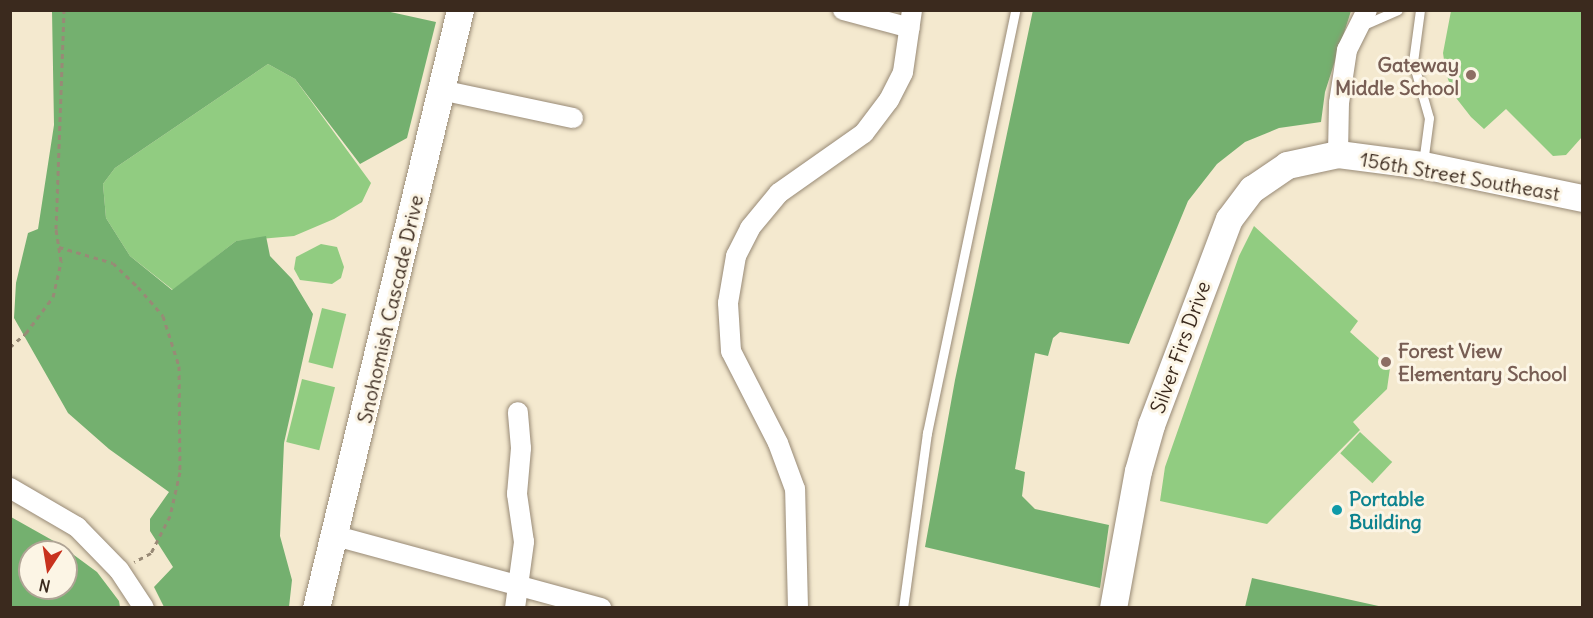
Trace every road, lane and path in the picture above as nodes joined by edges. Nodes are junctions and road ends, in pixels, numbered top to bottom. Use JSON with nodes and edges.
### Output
{"nodes":[{"id":1,"x":64,"y":10,"type":"edge"},
{"id":2,"x":460,"y":10,"type":"edge"},
{"id":3,"x":843,"y":10,"type":"edge"},
{"id":4,"x":1015,"y":10,"type":"edge"},
{"id":5,"x":1398,"y":10,"type":"edge"},
{"id":6,"x":1420,"y":10,"type":"edge"},
{"id":7,"x":911,"y":19,"type":"edge"},
{"id":8,"x":1363,"y":19,"type":"edge"},
{"id":9,"x":441,"y":90,"type":"junction"},
{"id":10,"x":573,"y":118,"type":"dead end"},
{"id":11,"x":1338,"y":154,"type":"junction"},
{"id":12,"x":1423,"y":165,"type":"junction"},
{"id":13,"x":1582,"y":198,"type":"edge"},
{"id":14,"x":59,"y":247,"type":"junction"},
{"id":15,"x":10,"y":346,"type":"edge"},
{"id":16,"x":518,"y":412,"type":"dead end"},
{"id":17,"x":10,"y":488,"type":"edge"},
{"id":18,"x":336,"y":536,"type":"junction"},
{"id":19,"x":119,"y":570,"type":"junction"},
{"id":20,"x":519,"y":587,"type":"junction"},
{"id":21,"x":144,"y":608,"type":"edge"},
{"id":22,"x":316,"y":608,"type":"edge"},
{"id":23,"x":515,"y":608,"type":"edge"},
{"id":24,"x":601,"y":608,"type":"edge"},
{"id":25,"x":798,"y":608,"type":"edge"},
{"id":26,"x":903,"y":608,"type":"edge"},
{"id":27,"x":1113,"y":608,"type":"edge"}],
"edges":[{"from":1,"to":14,"type":"path"},
{"from":2,"to":9,"type":"street","name":"Snohomish Cascade Drive"},
{"from":3,"to":7,"type":"street"},
{"from":4,"to":26,"type":"lane"},
{"from":5,"to":8,"type":"lane"},
{"from":6,"to":12,"type":"lane"},
{"from":7,"to":25,"type":"street"},
{"from":8,"to":11,"type":"street"},
{"from":9,"to":10,"type":"street"},
{"from":9,"to":18,"type":"street","name":"Snohomish Cascade Drive"},
{"from":11,"to":12,"type":"street","name":"156th Street Southeast"},
{"from":11,"to":27,"type":"street","name":"Silver Firs Drive"},
{"from":12,"to":13,"type":"street","name":"156th Street Southeast"},
{"from":14,"to":15,"type":"path"},
{"from":14,"to":19,"type":"path"},
{"from":16,"to":20,"type":"street"},
{"from":17,"to":19,"type":"street"},
{"from":18,"to":20,"type":"street"},
{"from":18,"to":22,"type":"street","name":"Snohomish Cascade Drive"},
{"from":19,"to":21,"type":"street"},
{"from":20,"to":23,"type":"street"},
{"from":20,"to":24,"type":"street"}]}
